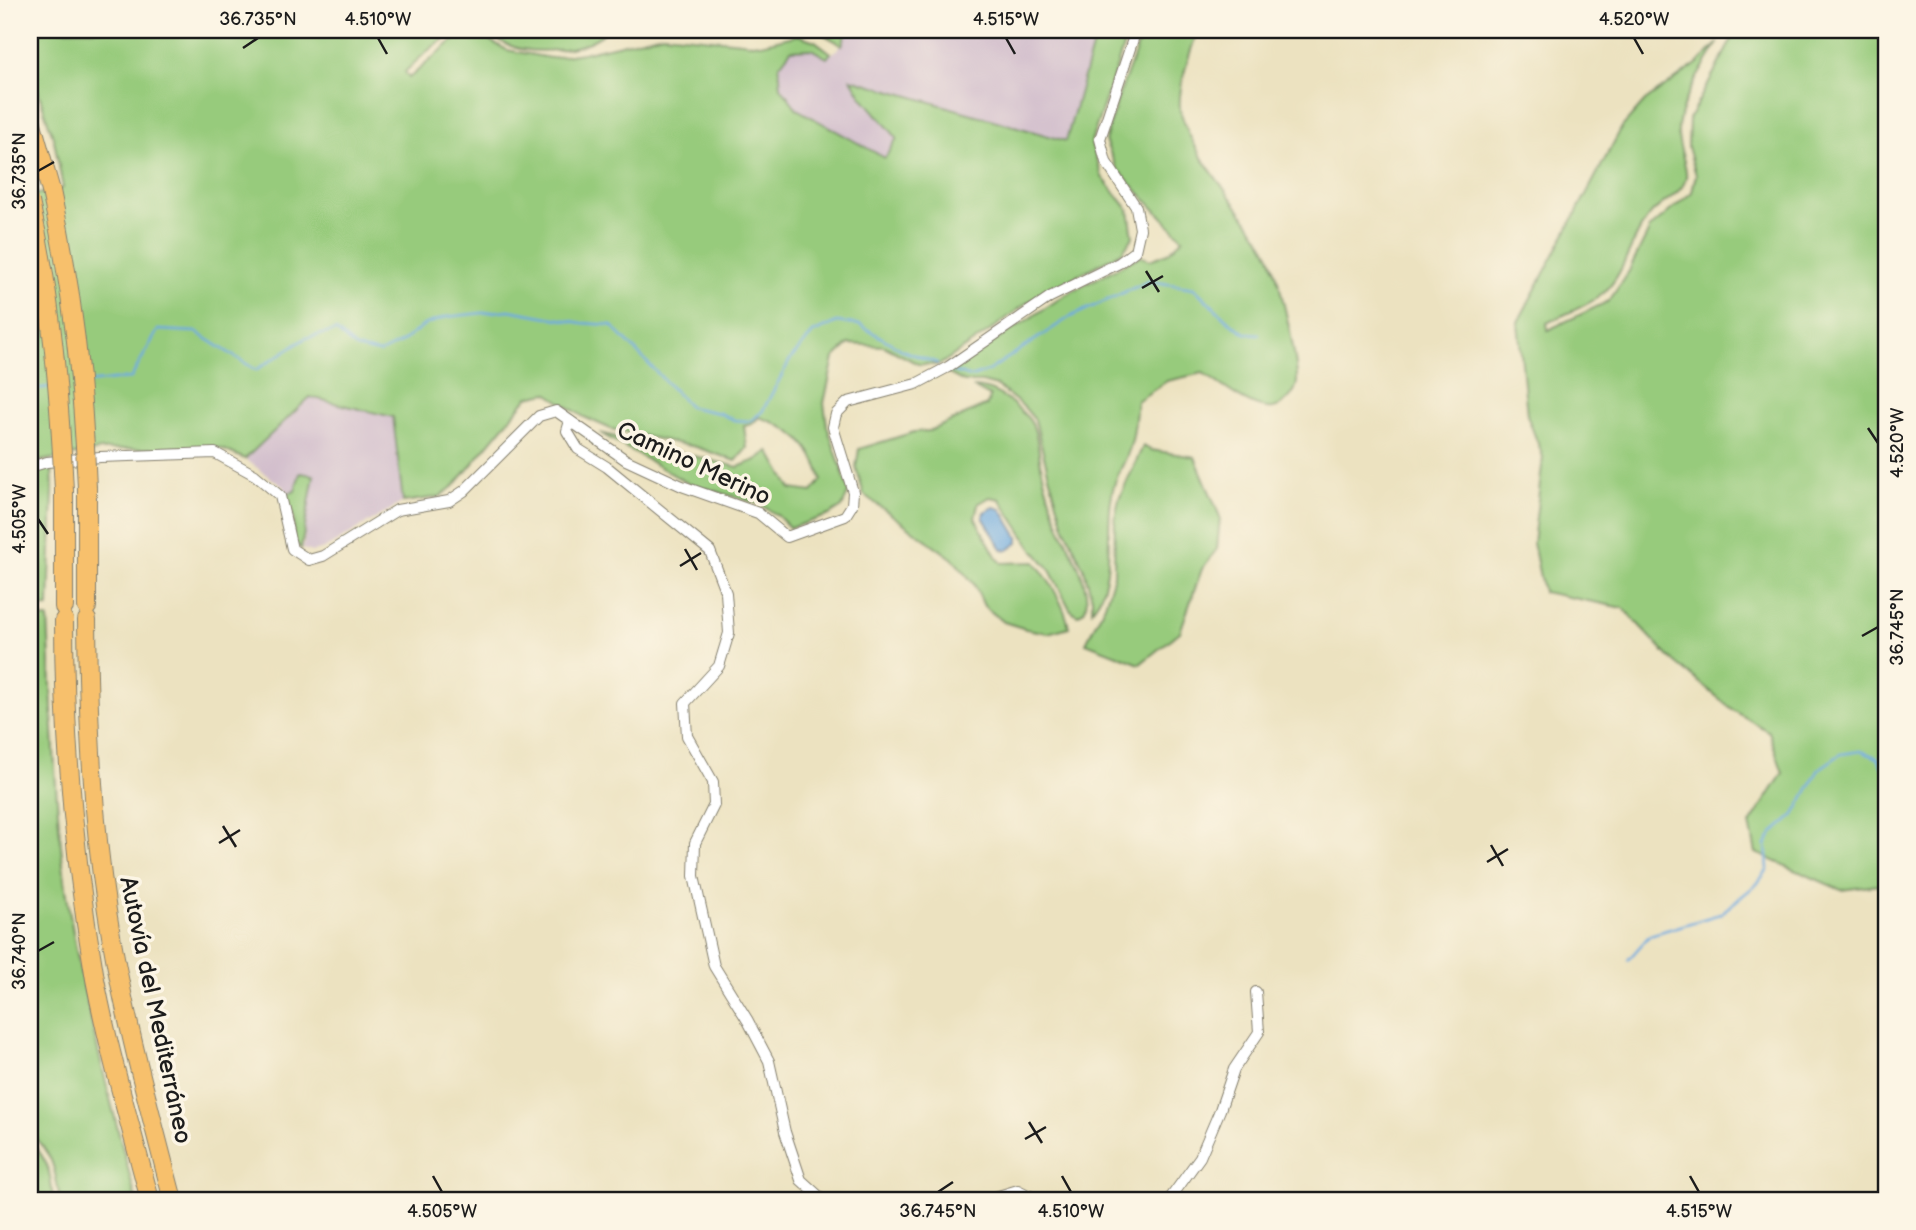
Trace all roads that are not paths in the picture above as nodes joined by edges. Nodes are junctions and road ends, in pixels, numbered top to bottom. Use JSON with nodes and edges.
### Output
{"nodes":[{"id":1,"x":1136,"y":30,"type":"edge"},
{"id":2,"x":30,"y":117,"type":"edge"},
{"id":3,"x":30,"y":202,"type":"edge"},
{"id":4,"x":570,"y":421,"type":"junction"},
{"id":5,"x":30,"y":467,"type":"edge"},
{"id":6,"x":1256,"y":992,"type":"dead end"},
{"id":7,"x":150,"y":1200,"type":"edge"},
{"id":8,"x":173,"y":1200,"type":"edge"},
{"id":9,"x":823,"y":1200,"type":"edge"},
{"id":10,"x":985,"y":1200,"type":"edge"},
{"id":11,"x":1038,"y":1200,"type":"edge"},
{"id":12,"x":1169,"y":1200,"type":"edge"}],
"edges":[{"from":1,"to":4,"type":"street","name":"Camino Merino"},
{"from":2,"to":8,"type":"highway","name":"Autovía del Mediterráneo","bridge":true},
{"from":3,"to":7,"type":"highway","name":"Autovía del Mediterráneo","bridge":true},
{"from":4,"to":5,"type":"street","name":"Camino Merino"},
{"from":4,"to":9,"type":"street"},
{"from":6,"to":12,"type":"street"},
{"from":10,"to":11,"type":"street"}]}
